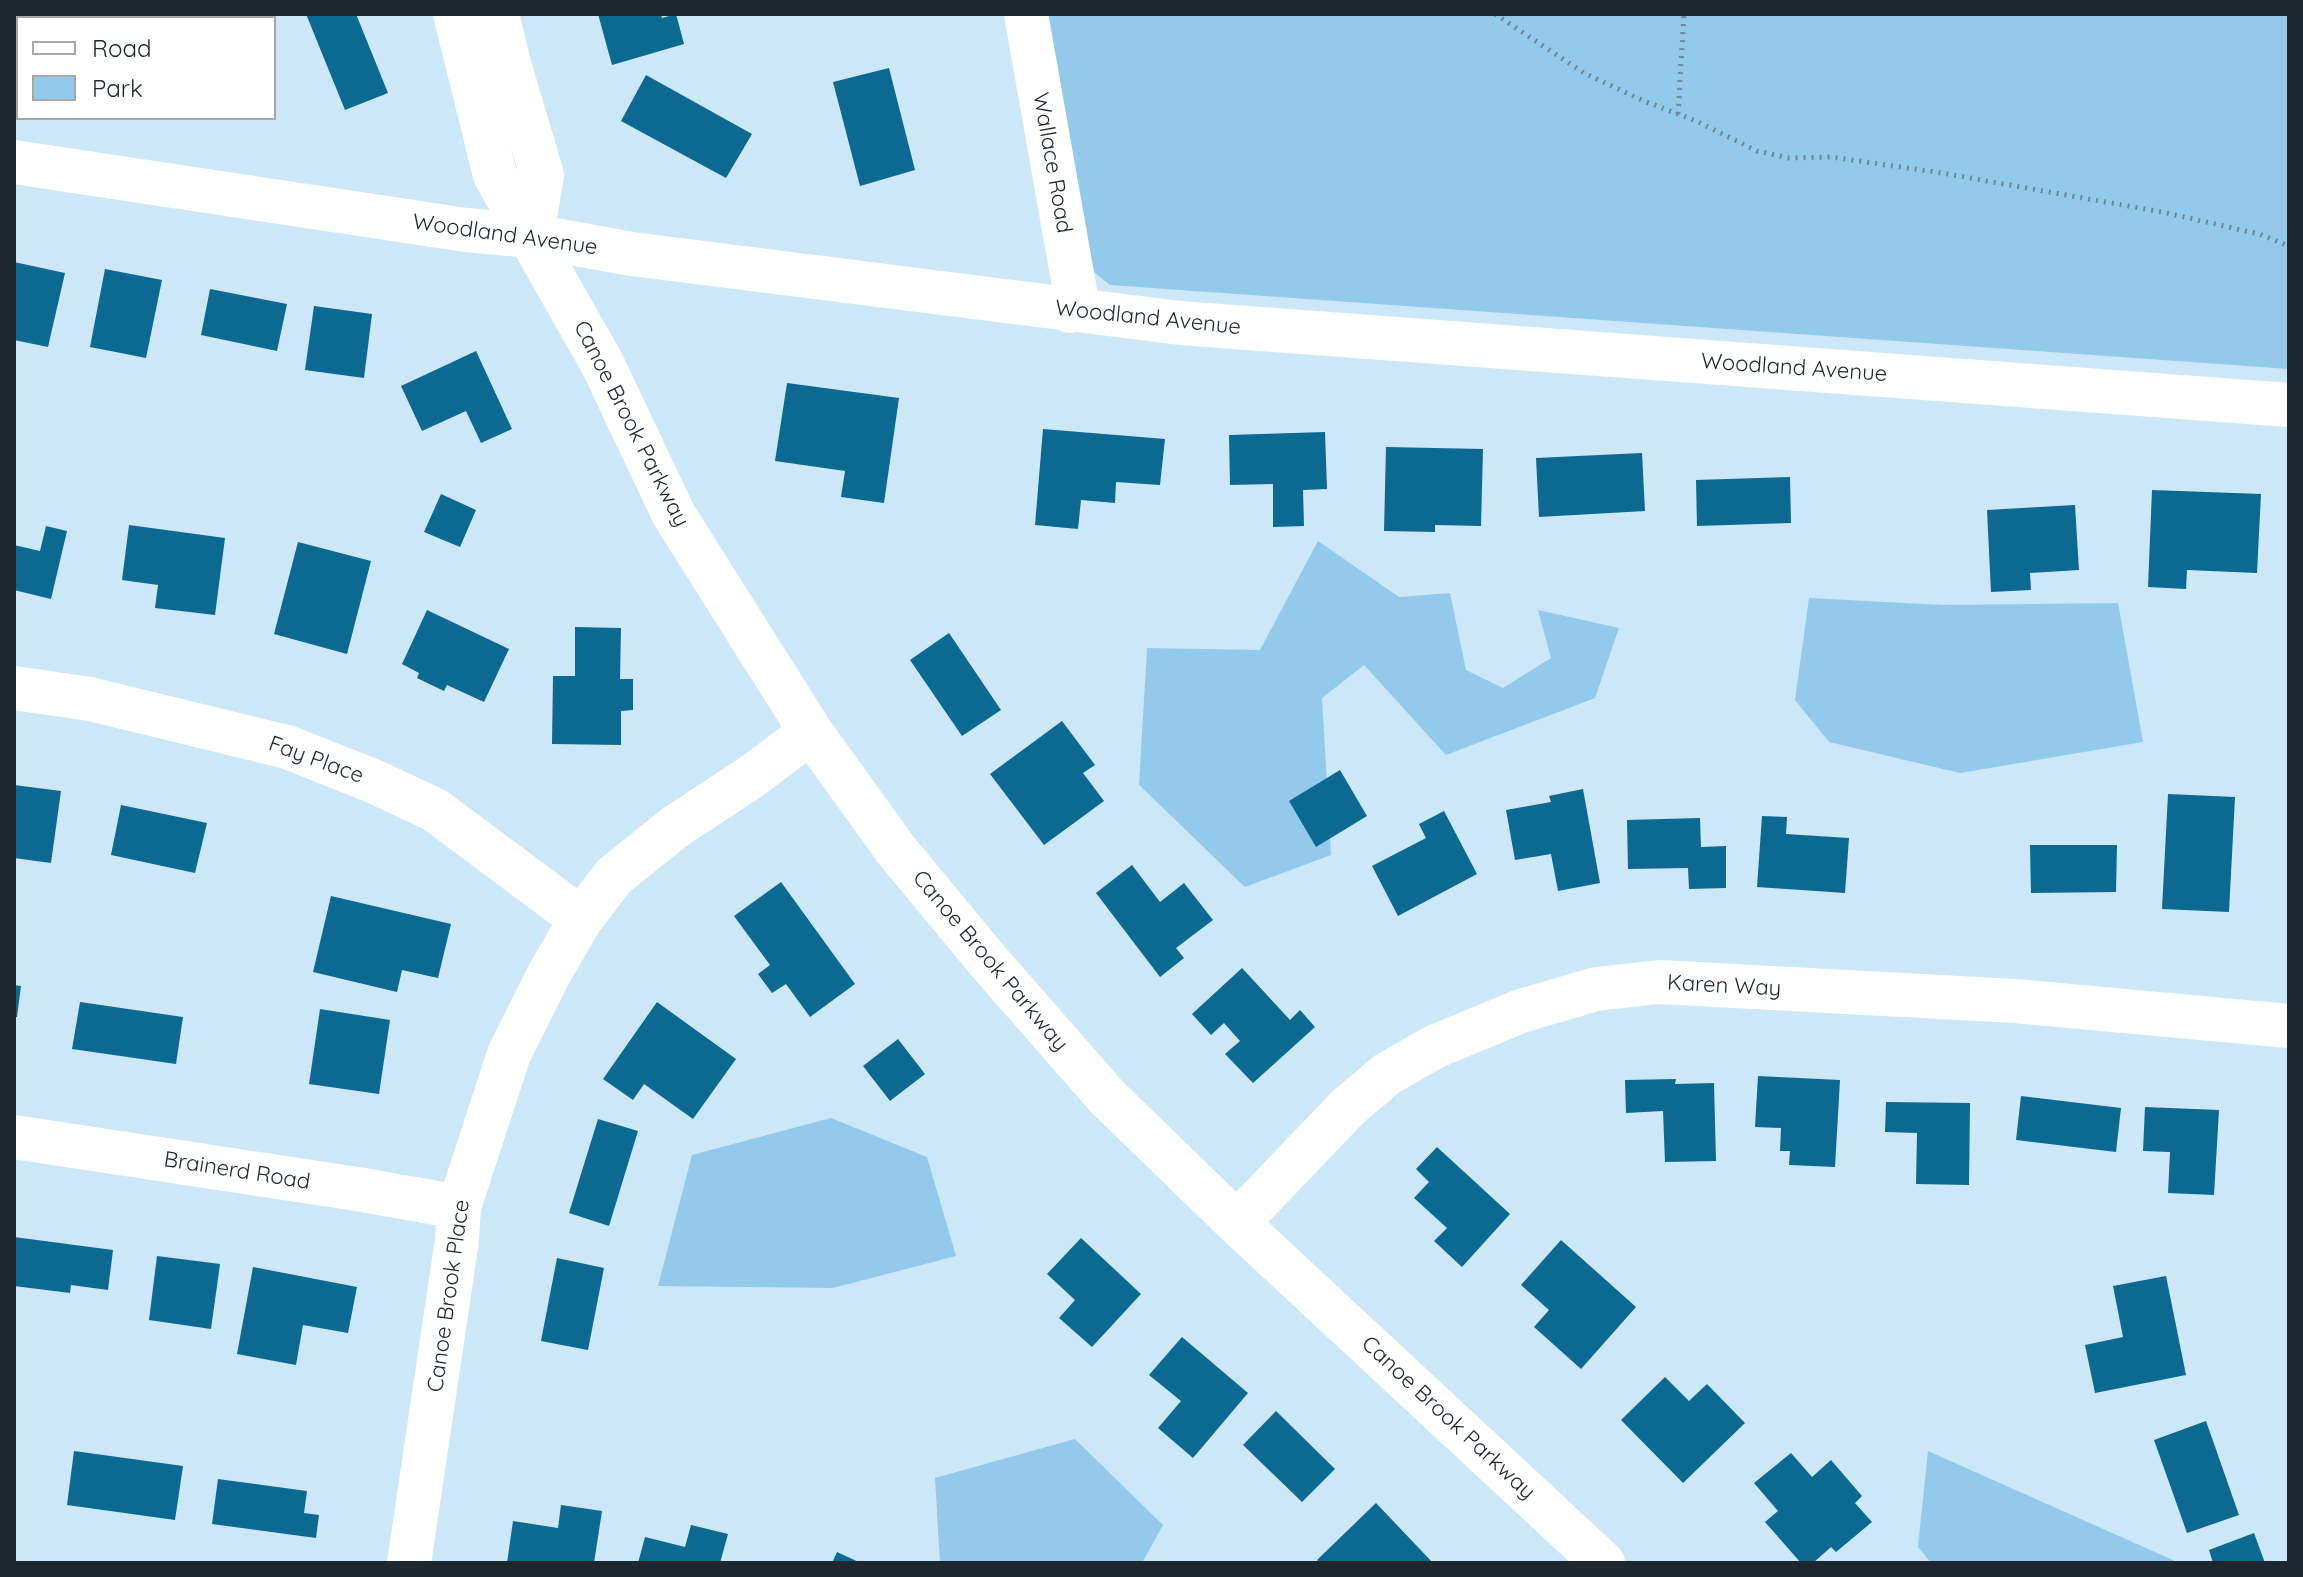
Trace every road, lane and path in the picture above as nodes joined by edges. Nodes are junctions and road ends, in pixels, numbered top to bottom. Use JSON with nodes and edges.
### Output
{"nodes":[{"id":1,"x":455,"y":14,"type":"edge"},
{"id":2,"x":497,"y":14,"type":"edge"},
{"id":3,"x":1026,"y":14,"type":"edge"},
{"id":4,"x":1495,"y":14,"type":"edge"},
{"id":5,"x":1684,"y":14,"type":"edge"},
{"id":6,"x":1678,"y":114,"type":"junction"},
{"id":7,"x":14,"y":162,"type":"edge"},
{"id":8,"x":532,"y":236,"type":"junction"},
{"id":9,"x":2289,"y":246,"type":"edge"},
{"id":10,"x":1070,"y":311,"type":"junction"},
{"id":11,"x":2289,"y":405,"type":"edge"},
{"id":12,"x":14,"y":688,"type":"edge"},
{"id":13,"x":811,"y":732,"type":"junction"},
{"id":14,"x":581,"y":919,"type":"junction"},
{"id":15,"x":2289,"y":1026,"type":"edge"},
{"id":16,"x":14,"y":1137,"type":"edge"},
{"id":17,"x":459,"y":1207,"type":"junction"},
{"id":18,"x":1237,"y":1223,"type":"junction"},
{"id":19,"x":409,"y":1563,"type":"edge"},
{"id":20,"x":1603,"y":1563,"type":"edge"}],
"edges":[{"from":1,"to":8,"type":"street","name":"Canoe Brook Parkway"},
{"from":2,"to":8,"type":"street"},
{"from":3,"to":10,"type":"street","name":"Wallace Road"},
{"from":4,"to":6,"type":"path"},
{"from":5,"to":6,"type":"path"},
{"from":6,"to":9,"type":"path"},
{"from":7,"to":8,"type":"street","name":"Woodland Avenue"},
{"from":8,"to":10,"type":"street","name":"Woodland Avenue"},
{"from":8,"to":13,"type":"street","name":"Canoe Brook Parkway"},
{"from":10,"to":11,"type":"street","name":"Woodland Avenue"},
{"from":12,"to":14,"type":"street","name":"Fay Place"},
{"from":13,"to":14,"type":"street","name":"Canoe Brook Place"},
{"from":13,"to":18,"type":"street","name":"Canoe Brook Parkway"},
{"from":14,"to":17,"type":"street","name":"Canoe Brook Place"},
{"from":15,"to":18,"type":"street","name":"Karen Way"},
{"from":16,"to":17,"type":"street","name":"Brainerd Road"},
{"from":17,"to":19,"type":"street","name":"Canoe Brook Place"},
{"from":18,"to":20,"type":"street","name":"Canoe Brook Parkway"}]}
